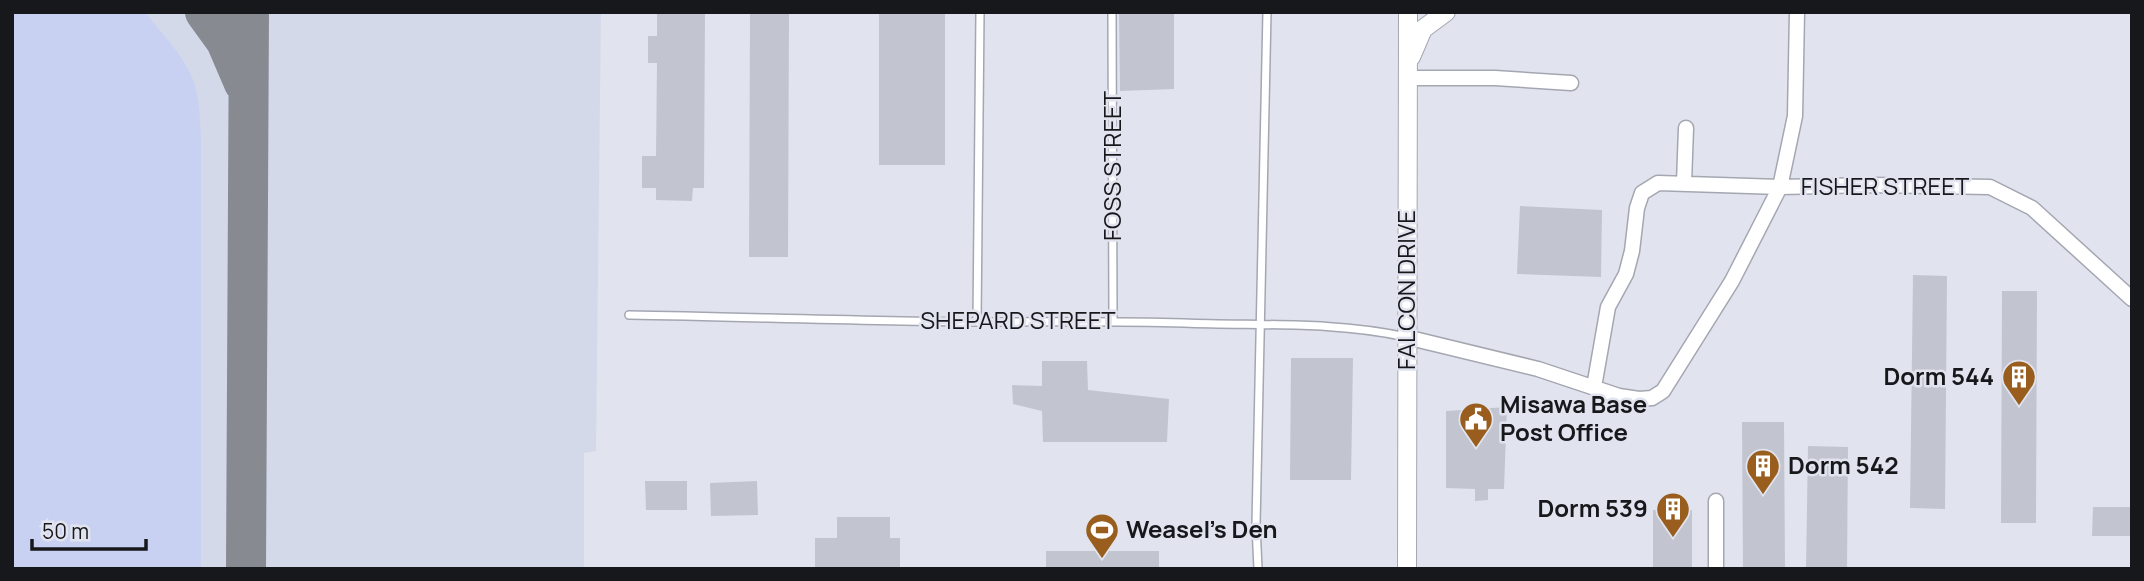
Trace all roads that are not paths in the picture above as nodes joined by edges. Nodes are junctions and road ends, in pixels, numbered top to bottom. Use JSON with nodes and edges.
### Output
{"nodes":[{"id":1,"x":980,"y":12,"type":"edge"},
{"id":2,"x":1112,"y":12,"type":"edge"},
{"id":3,"x":1267,"y":12,"type":"edge"},
{"id":4,"x":1408,"y":12,"type":"edge"},
{"id":5,"x":1446,"y":12,"type":"edge"},
{"id":6,"x":1797,"y":12,"type":"edge"},
{"id":7,"x":1408,"y":72,"type":"junction"},
{"id":8,"x":1570,"y":83,"type":"dead end"},
{"id":9,"x":1686,"y":128,"type":"dead end"},
{"id":10,"x":1684,"y":183,"type":"junction"},
{"id":11,"x":1780,"y":187,"type":"junction"},
{"id":12,"x":2132,"y":299,"type":"edge"},
{"id":13,"x":629,"y":315,"type":"dead end"},
{"id":14,"x":1113,"y":321,"type":"junction"},
{"id":15,"x":977,"y":322,"type":"junction"},
{"id":16,"x":1262,"y":326,"type":"junction"},
{"id":17,"x":1406,"y":337,"type":"junction"},
{"id":18,"x":1594,"y":387,"type":"junction"},
{"id":19,"x":1716,"y":501,"type":"dead end"},
{"id":20,"x":1258,"y":569,"type":"edge"},
{"id":21,"x":1407,"y":569,"type":"edge"},
{"id":22,"x":1716,"y":569,"type":"edge"}],
"edges":[{"from":1,"to":15,"type":"lane"},
{"from":2,"to":14,"type":"lane","name":"FOSS STREET"},
{"from":3,"to":16,"type":"lane"},
{"from":4,"to":7,"type":"street","name":"FALCON DRIVE"},
{"from":5,"to":7,"type":"street"},
{"from":6,"to":11,"type":"street"},
{"from":7,"to":8,"type":"street"},
{"from":7,"to":17,"type":"street","name":"FALCON DRIVE"},
{"from":9,"to":10,"type":"street"},
{"from":10,"to":11,"type":"street","name":"FISHER STREET"},
{"from":10,"to":18,"type":"street","name":"FISHER STREET"},
{"from":11,"to":12,"type":"street","name":"FISHER STREET"},
{"from":11,"to":18,"type":"street"},
{"from":13,"to":15,"type":"lane","name":"SHEPARD STREET"},
{"from":14,"to":15,"type":"lane","name":"SHEPARD STREET"},
{"from":14,"to":16,"type":"lane","name":"SHEPARD STREET"},
{"from":16,"to":17,"type":"lane","name":"SHEPARD STREET"},
{"from":16,"to":20,"type":"lane"},
{"from":17,"to":18,"type":"street"},
{"from":17,"to":21,"type":"street","name":"FALCON DRIVE"},
{"from":19,"to":22,"type":"street"}]}
